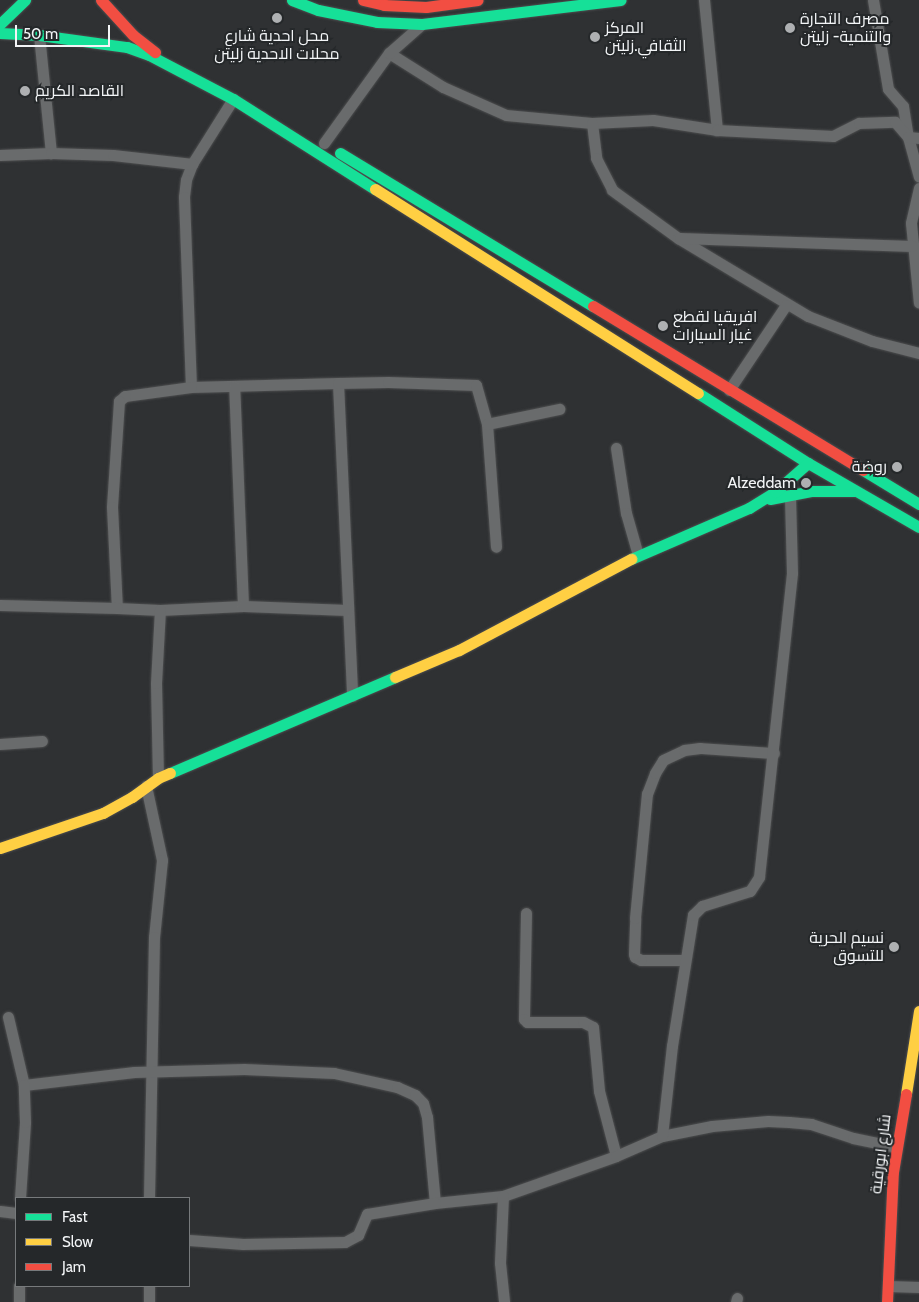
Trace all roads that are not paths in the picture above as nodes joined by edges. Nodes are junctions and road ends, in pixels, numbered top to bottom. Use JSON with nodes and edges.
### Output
{"nodes":[{"id":1,"x":25,"y":0,"type":"edge"},
{"id":2,"x":101,"y":0,"type":"edge"},
{"id":3,"x":292,"y":0,"type":"edge"},
{"id":4,"x":362,"y":0,"type":"edge"},
{"id":5,"x":478,"y":0,"type":"edge"},
{"id":6,"x":622,"y":0,"type":"edge"},
{"id":7,"x":704,"y":0,"type":"edge"},
{"id":8,"x":873,"y":0,"type":"edge"},
{"id":9,"x":0,"y":24,"type":"edge"},
{"id":10,"x":422,"y":24,"type":"junction"},
{"id":11,"x":0,"y":33,"type":"edge"},
{"id":12,"x":39,"y":35,"type":"junction"},
{"id":13,"x":389,"y":53,"type":"junction"},
{"id":14,"x":233,"y":99,"type":"junction"},
{"id":15,"x":592,"y":123,"type":"junction"},
{"id":16,"x":717,"y":130,"type":"junction"},
{"id":17,"x":914,"y":138,"type":"edge"},
{"id":18,"x":324,"y":143,"type":"junction"},
{"id":19,"x":51,"y":153,"type":"junction"},
{"id":20,"x":0,"y":155,"type":"edge"},
{"id":21,"x":192,"y":164,"type":"junction"},
{"id":22,"x":919,"y":177,"type":"edge"},
{"id":23,"x":919,"y":188,"type":"edge"},
{"id":24,"x":678,"y":238,"type":"junction"},
{"id":25,"x":912,"y":246,"type":"junction"},
{"id":26,"x":919,"y":303,"type":"edge"},
{"id":27,"x":786,"y":304,"type":"junction"},
{"id":28,"x":919,"y":353,"type":"edge"},
{"id":29,"x":338,"y":383,"type":"junction"},
{"id":30,"x":234,"y":386,"type":"junction"},
{"id":31,"x":191,"y":387,"type":"junction"},
{"id":32,"x":729,"y":390,"type":"junction"},
{"id":33,"x":559,"y":409,"type":"dead end"},
{"id":34,"x":487,"y":424,"type":"junction"},
{"id":35,"x":821,"y":445,"type":"junction"},
{"id":36,"x":616,"y":448,"type":"dead end"},
{"id":37,"x":808,"y":463,"type":"junction"},
{"id":38,"x":854,"y":491,"type":"junction"},
{"id":39,"x":790,"y":494,"type":"junction"},
{"id":40,"x":762,"y":501,"type":"junction"},
{"id":41,"x":919,"y":504,"type":"edge"},
{"id":42,"x":919,"y":527,"type":"edge"},
{"id":43,"x":496,"y":547,"type":"dead end"},
{"id":44,"x":638,"y":555,"type":"junction"},
{"id":45,"x":0,"y":605,"type":"edge"},
{"id":46,"x":243,"y":606,"type":"junction"},
{"id":47,"x":117,"y":608,"type":"junction"},
{"id":48,"x":160,"y":610,"type":"junction"},
{"id":49,"x":348,"y":610,"type":"junction"},
{"id":50,"x":352,"y":696,"type":"junction"},
{"id":51,"x":42,"y":741,"type":"dead end"},
{"id":52,"x":0,"y":744,"type":"edge"},
{"id":53,"x":774,"y":753,"type":"junction"},
{"id":54,"x":158,"y":778,"type":"junction"},
{"id":55,"x":146,"y":786,"type":"junction"},
{"id":56,"x":0,"y":848,"type":"edge"},
{"id":57,"x":526,"y":913,"type":"dead end"},
{"id":58,"x":685,"y":960,"type":"junction"},
{"id":59,"x":919,"y":1011,"type":"edge"},
{"id":60,"x":8,"y":1017,"type":"dead end"},
{"id":61,"x":150,"y":1073,"type":"junction"},
{"id":62,"x":24,"y":1085,"type":"junction"},
{"id":63,"x":662,"y":1136,"type":"junction"},
{"id":64,"x":897,"y":1147,"type":"junction"},
{"id":65,"x":616,"y":1156,"type":"junction"},
{"id":66,"x":503,"y":1196,"type":"junction"},
{"id":67,"x":20,"y":1197,"type":"edge"},
{"id":68,"x":149,"y":1197,"type":"edge"},
{"id":69,"x":435,"y":1203,"type":"junction"},
{"id":70,"x":0,"y":1211,"type":"edge"},
{"id":71,"x":15,"y":1214,"type":"edge"},
{"id":72,"x":190,"y":1240,"type":"edge"},
{"id":73,"x":888,"y":1286,"type":"junction"},
{"id":74,"x":19,"y":1287,"type":"edge"},
{"id":75,"x":149,"y":1287,"type":"edge"},
{"id":76,"x":919,"y":1287,"type":"edge"},
{"id":77,"x":19,"y":1302,"type":"edge"},
{"id":78,"x":149,"y":1302,"type":"edge"},
{"id":79,"x":504,"y":1302,"type":"edge"},
{"id":80,"x":887,"y":1302,"type":"edge"}],
"edges":[{"from":1,"to":9,"type":"main road"},
{"from":2,"to":18,"type":"main road"},
{"from":3,"to":10,"type":"main road"},
{"from":4,"to":5,"type":"main road"},
{"from":6,"to":10,"type":"main road"},
{"from":7,"to":16,"type":"street"},
{"from":8,"to":17,"type":"street"},
{"from":10,"to":13,"type":"street"},
{"from":11,"to":12,"type":"main road"},
{"from":12,"to":14,"type":"main road"},
{"from":12,"to":19,"type":"street"},
{"from":13,"to":15,"type":"street"},
{"from":13,"to":18,"type":"street"},
{"from":14,"to":21,"type":"street"},
{"from":14,"to":37,"type":"main road"},
{"from":15,"to":16,"type":"street"},
{"from":15,"to":24,"type":"street"},
{"from":16,"to":17,"type":"street"},
{"from":17,"to":22,"type":"street"},
{"from":18,"to":32,"type":"main road"},
{"from":19,"to":20,"type":"street"},
{"from":19,"to":21,"type":"street"},
{"from":21,"to":31,"type":"street"},
{"from":23,"to":25,"type":"street"},
{"from":24,"to":25,"type":"street"},
{"from":24,"to":27,"type":"street"},
{"from":25,"to":26,"type":"street"},
{"from":27,"to":28,"type":"street"},
{"from":27,"to":32,"type":"street"},
{"from":29,"to":30,"type":"street"},
{"from":29,"to":34,"type":"street"},
{"from":29,"to":49,"type":"street"},
{"from":30,"to":31,"type":"street"},
{"from":30,"to":46,"type":"street"},
{"from":31,"to":47,"type":"street"},
{"from":32,"to":35,"type":"main road"},
{"from":33,"to":34,"type":"street"},
{"from":34,"to":43,"type":"street"},
{"from":35,"to":37,"type":"main road"},
{"from":35,"to":41,"type":"main road"},
{"from":36,"to":44,"type":"street"},
{"from":37,"to":38,"type":"main road"},
{"from":37,"to":40,"type":"main road"},
{"from":38,"to":39,"type":"main road"},
{"from":38,"to":42,"type":"main road"},
{"from":39,"to":40,"type":"main road"},
{"from":39,"to":53,"type":"street"},
{"from":40,"to":44,"type":"main road"},
{"from":44,"to":50,"type":"main road"},
{"from":45,"to":47,"type":"street"},
{"from":46,"to":48,"type":"street"},
{"from":46,"to":49,"type":"street"},
{"from":47,"to":48,"type":"street"},
{"from":48,"to":54,"type":"street"},
{"from":49,"to":50,"type":"street"},
{"from":50,"to":54,"type":"main road"},
{"from":51,"to":52,"type":"street"},
{"from":53,"to":58,"type":"street"},
{"from":53,"to":58,"type":"street"},
{"from":54,"to":55,"type":"main road"},
{"from":55,"to":56,"type":"main road"},
{"from":55,"to":61,"type":"street"},
{"from":57,"to":65,"type":"street"},
{"from":58,"to":63,"type":"street"},
{"from":59,"to":64,"type":"main road","name":"شارع ابورقية"},
{"from":60,"to":62,"type":"street"},
{"from":61,"to":62,"type":"street"},
{"from":61,"to":68,"type":"street"},
{"from":61,"to":69,"type":"street"},
{"from":62,"to":67,"type":"street"},
{"from":63,"to":64,"type":"street"},
{"from":63,"to":65,"type":"street"},
{"from":64,"to":73,"type":"main road","name":"شارع ابورقية"},
{"from":65,"to":66,"type":"street"},
{"from":66,"to":69,"type":"street"},
{"from":66,"to":79,"type":"street"},
{"from":69,"to":72,"type":"street"},
{"from":70,"to":71,"type":"street"},
{"from":73,"to":76,"type":"street"},
{"from":73,"to":80,"type":"main road","name":"شارع ابورقية"},
{"from":74,"to":77,"type":"street"},
{"from":75,"to":78,"type":"street"}]}
